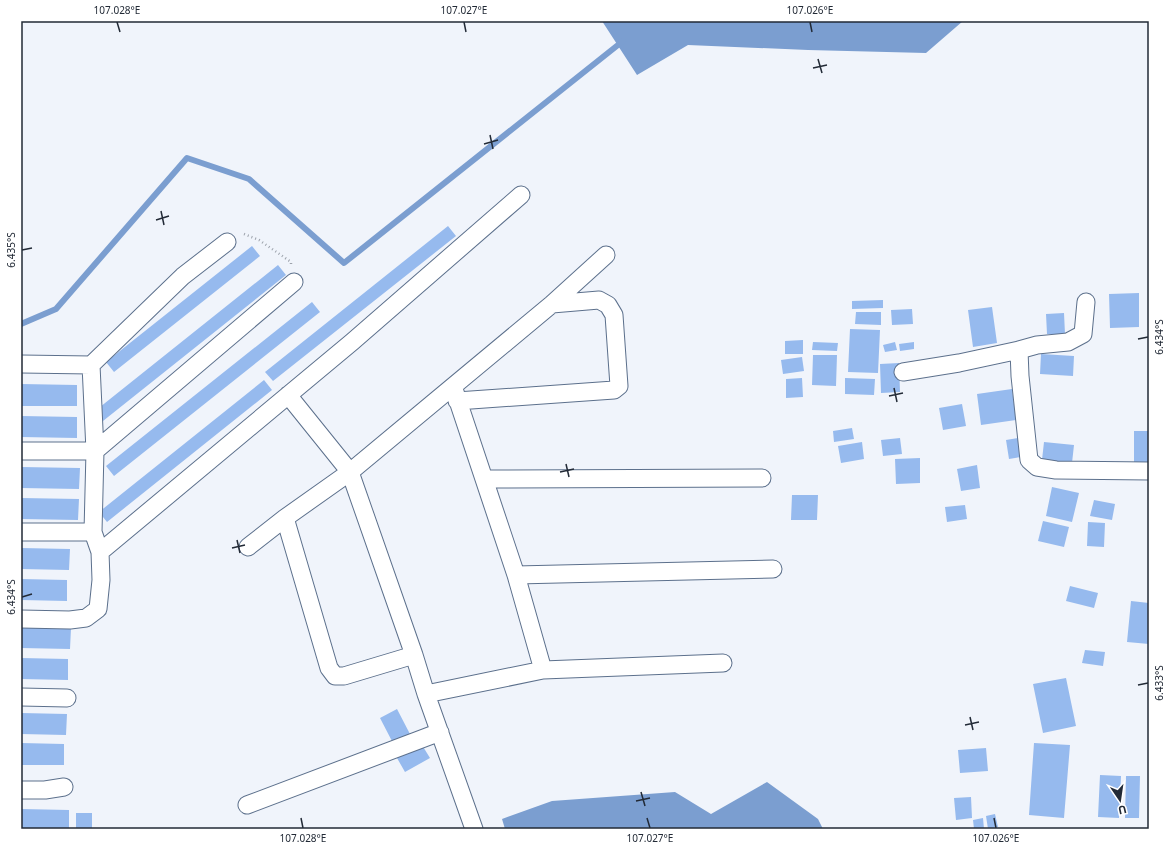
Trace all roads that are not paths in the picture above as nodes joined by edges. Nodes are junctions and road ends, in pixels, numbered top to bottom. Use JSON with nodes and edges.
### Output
{"nodes":[{"id":1,"x":521,"y":195,"type":"dead end"},
{"id":2,"x":227,"y":242,"type":"road end"},
{"id":3,"x":606,"y":255,"type":"dead end"},
{"id":4,"x":294,"y":282,"type":"road end"},
{"id":5,"x":1086,"y":302,"type":"dead end"},
{"id":6,"x":552,"y":304,"type":"junction"},
{"id":7,"x":1019,"y":350,"type":"junction"},
{"id":8,"x":21,"y":364,"type":"edge"},
{"id":9,"x":91,"y":365,"type":"junction"},
{"id":10,"x":904,"y":372,"type":"dead end"},
{"id":11,"x":454,"y":384,"type":"junction"},
{"id":12,"x":288,"y":395,"type":"junction"},
{"id":13,"x":457,"y":401,"type":"junction"},
{"id":14,"x":21,"y":451,"type":"edge"},
{"id":15,"x":95,"y":451,"type":"junction"},
{"id":16,"x":1149,"y":471,"type":"edge"},
{"id":17,"x":350,"y":472,"type":"junction"},
{"id":18,"x":762,"y":478,"type":"dead end"},
{"id":19,"x":485,"y":479,"type":"junction"},
{"id":20,"x":285,"y":518,"type":"junction"},
{"id":21,"x":21,"y":532,"type":"edge"},
{"id":22,"x":93,"y":532,"type":"junction"},
{"id":23,"x":248,"y":547,"type":"dead end"},
{"id":24,"x":100,"y":552,"type":"junction"},
{"id":25,"x":773,"y":569,"type":"dead end"},
{"id":26,"x":516,"y":575,"type":"junction"},
{"id":27,"x":21,"y":619,"type":"edge"},
{"id":28,"x":414,"y":655,"type":"junction"},
{"id":29,"x":723,"y":662,"type":"dead end"},
{"id":30,"x":543,"y":670,"type":"junction"},
{"id":31,"x":426,"y":694,"type":"junction"},
{"id":32,"x":21,"y":697,"type":"edge"},
{"id":33,"x":67,"y":698,"type":"dead end"},
{"id":34,"x":440,"y":732,"type":"junction"},
{"id":35,"x":64,"y":786,"type":"dead end"},
{"id":36,"x":21,"y":790,"type":"edge"},
{"id":37,"x":247,"y":805,"type":"dead end"},
{"id":38,"x":474,"y":829,"type":"edge"}],
"edges":[{"from":1,"to":12,"type":"street"},
{"from":2,"to":9,"type":"street"},
{"from":3,"to":6,"type":"street"},
{"from":4,"to":15,"type":"street"},
{"from":5,"to":7,"type":"street"},
{"from":6,"to":11,"type":"street"},
{"from":6,"to":13,"type":"street"},
{"from":7,"to":10,"type":"street"},
{"from":7,"to":16,"type":"street"},
{"from":8,"to":9,"type":"street"},
{"from":9,"to":15,"type":"street"},
{"from":11,"to":13,"type":"street"},
{"from":11,"to":17,"type":"street"},
{"from":12,"to":17,"type":"street"},
{"from":12,"to":24,"type":"street"},
{"from":13,"to":19,"type":"street"},
{"from":14,"to":15,"type":"street"},
{"from":15,"to":22,"type":"street"},
{"from":17,"to":20,"type":"street"},
{"from":17,"to":28,"type":"street"},
{"from":18,"to":19,"type":"street"},
{"from":19,"to":26,"type":"street"},
{"from":20,"to":23,"type":"street"},
{"from":20,"to":28,"type":"street"},
{"from":21,"to":22,"type":"street"},
{"from":22,"to":24,"type":"street"},
{"from":24,"to":27,"type":"street"},
{"from":25,"to":26,"type":"street"},
{"from":26,"to":30,"type":"street"},
{"from":28,"to":31,"type":"street"},
{"from":29,"to":30,"type":"street"},
{"from":30,"to":31,"type":"street"},
{"from":31,"to":34,"type":"street"},
{"from":32,"to":33,"type":"street"},
{"from":34,"to":37,"type":"street"},
{"from":34,"to":38,"type":"street"},
{"from":35,"to":36,"type":"street"}]}
